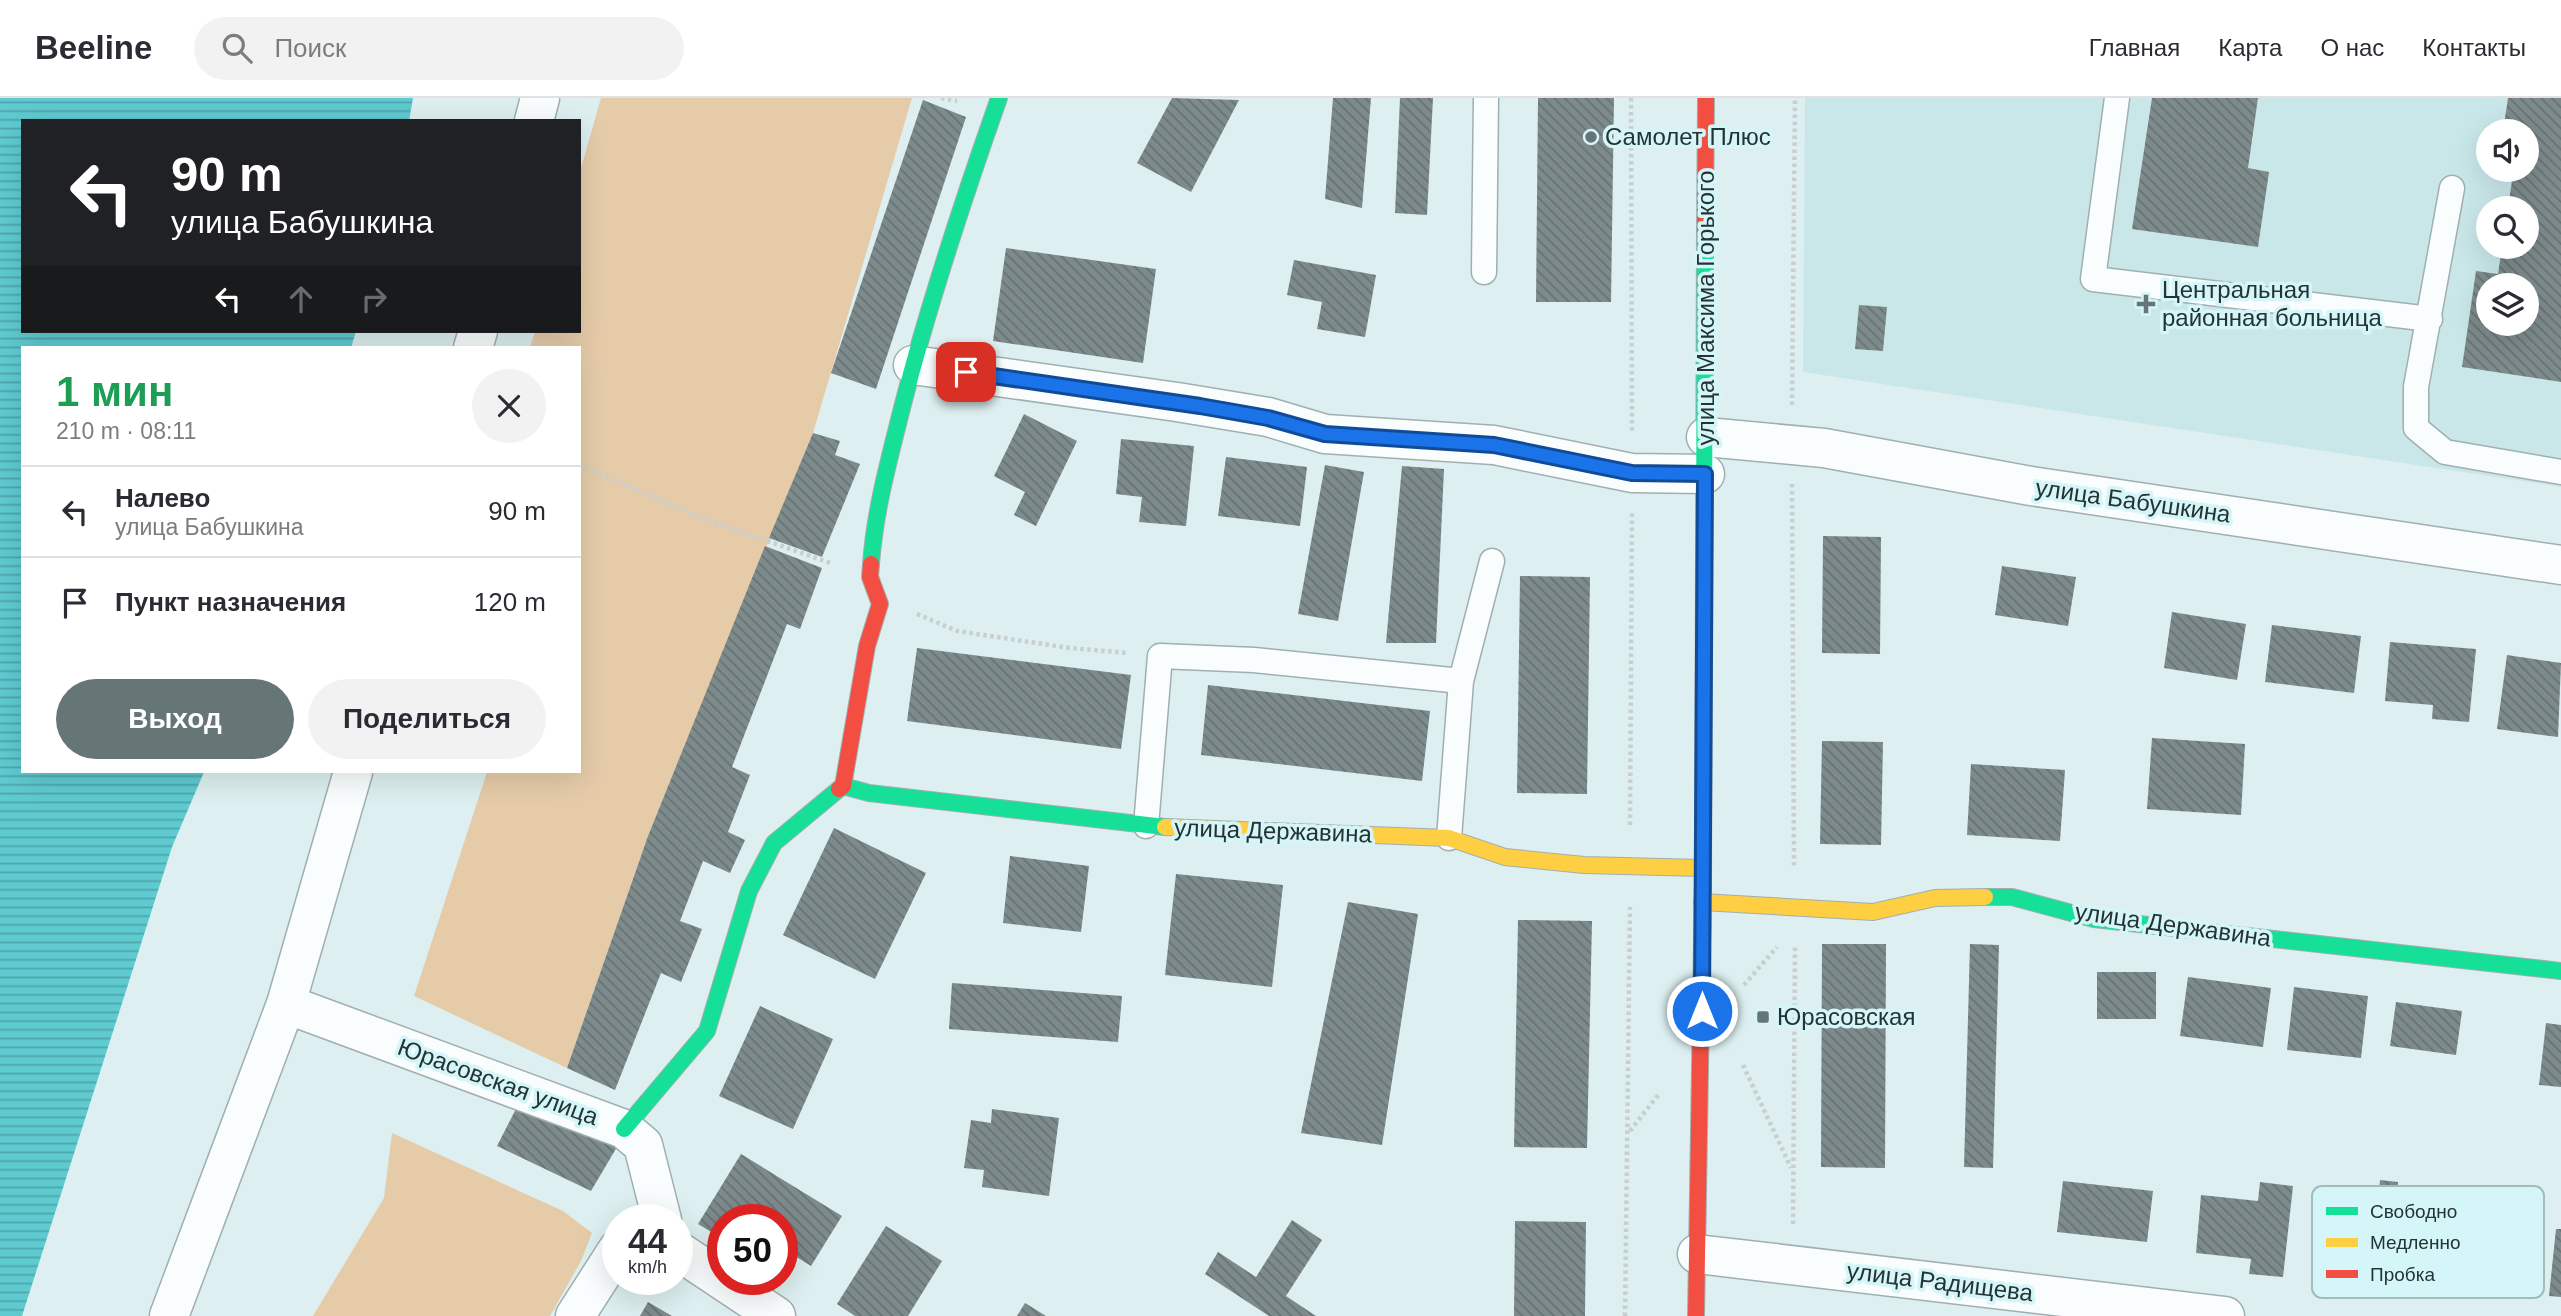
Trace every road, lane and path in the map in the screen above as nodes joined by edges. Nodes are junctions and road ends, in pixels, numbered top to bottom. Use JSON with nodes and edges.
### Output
{"nodes":[{"id":1,"x":540,"y":98,"type":"edge"},
{"id":2,"x":999,"y":98,"type":"edge"},
{"id":3,"x":1486,"y":98,"type":"edge"},
{"id":4,"x":1631,"y":98,"type":"edge"},
{"id":5,"x":1706,"y":98,"type":"edge"},
{"id":6,"x":1795,"y":98,"type":"edge"},
{"id":7,"x":2117,"y":98,"type":"edge"},
{"id":8,"x":535,"y":119,"type":"edge"},
{"id":9,"x":2452,"y":188,"type":"dead end"},
{"id":10,"x":1484,"y":272,"type":"dead end"},
{"id":11,"x":2430,"y":319,"type":"junction"},
{"id":12,"x":913,"y":365,"type":"junction"},
{"id":13,"x":1791,"y":445,"type":"junction"},
{"id":14,"x":1705,"y":456,"type":"junction"},
{"id":15,"x":581,"y":466,"type":"edge"},
{"id":16,"x":2561,"y":472,"type":"edge"},
{"id":17,"x":1632,"y":473,"type":"junction"},
{"id":18,"x":1492,"y":561,"type":"dead end"},
{"id":19,"x":2561,"y":565,"type":"edge"},
{"id":20,"x":870,"y":577,"type":"junction"},
{"id":21,"x":880,"y":604,"type":"junction"},
{"id":22,"x":1160,"y":656,"type":"junction"},
{"id":23,"x":1461,"y":681,"type":"junction"},
{"id":24,"x":353,"y":773,"type":"edge"},
{"id":25,"x":843,"y":786,"type":"junction"},
{"id":26,"x":1146,"y":826,"type":"junction"},
{"id":27,"x":1449,"y":838,"type":"junction"},
{"id":28,"x":1630,"y":867,"type":"junction"},
{"id":29,"x":1703,"y":868,"type":"junction"},
{"id":30,"x":1702,"y":902,"type":"junction"},
{"id":31,"x":1794,"y":907,"type":"junction"},
{"id":32,"x":1795,"y":928,"type":"junction"},
{"id":33,"x":2561,"y":971,"type":"edge"},
{"id":34,"x":1739,"y":990,"type":"dead end"},
{"id":35,"x":286,"y":1004,"type":"junction"},
{"id":36,"x":1742,"y":1063,"type":"dead end"},
{"id":37,"x":1661,"y":1088,"type":"dead end"},
{"id":38,"x":624,"y":1129,"type":"junction"},
{"id":39,"x":1629,"y":1132,"type":"junction"},
{"id":40,"x":1793,"y":1172,"type":"junction"},
{"id":41,"x":654,"y":1204,"type":"edge"},
{"id":42,"x":1697,"y":1254,"type":"junction"},
{"id":43,"x":693,"y":1262,"type":"edge"},
{"id":44,"x":1793,"y":1265,"type":"junction"},
{"id":45,"x":602,"y":1274,"type":"edge"},
{"id":46,"x":169,"y":1316,"type":"edge"},
{"id":47,"x":575,"y":1316,"type":"edge"},
{"id":48,"x":776,"y":1316,"type":"edge"},
{"id":49,"x":1625,"y":1316,"type":"edge"},
{"id":50,"x":1696,"y":1316,"type":"edge"},
{"id":51,"x":2225,"y":1316,"type":"edge"}],
"edges":[{"from":1,"to":8,"type":"street"},
{"from":2,"to":12,"type":"street"},
{"from":3,"to":10,"type":"lane"},
{"from":4,"to":17,"type":"path"},
{"from":5,"to":14,"type":"street","name":"улица Максима Горького"},
{"from":6,"to":13,"type":"path"},
{"from":7,"to":11,"type":"lane"},
{"from":9,"to":11,"type":"lane"},
{"from":11,"to":16,"type":"lane"},
{"from":12,"to":17,"type":"street","name":"улица Бабушкина"},
{"from":12,"to":20,"type":"street"},
{"from":13,"to":14,"type":"street","name":"улица Бабушкина"},
{"from":13,"to":19,"type":"street","name":"улица Бабушкина"},
{"from":13,"to":31,"type":"path"},
{"from":14,"to":17,"type":"street","name":"улица Бабушкина"},
{"from":14,"to":29,"type":"street","name":"улица Максима Горького"},
{"from":15,"to":20,"type":"path"},
{"from":17,"to":28,"type":"path"},
{"from":18,"to":23,"type":"lane"},
{"from":20,"to":21,"type":"street"},
{"from":21,"to":22,"type":"path"},
{"from":21,"to":25,"type":"street"},
{"from":22,"to":23,"type":"lane"},
{"from":22,"to":26,"type":"lane"},
{"from":23,"to":27,"type":"lane"},
{"from":24,"to":35,"type":"street"},
{"from":25,"to":26,"type":"street","name":"улица Державина"},
{"from":25,"to":38,"type":"street"},
{"from":26,"to":27,"type":"street","name":"улица Державина"},
{"from":27,"to":28,"type":"street","name":"улица Державина"},
{"from":28,"to":29,"type":"street","name":"улица Державина"},
{"from":28,"to":39,"type":"path"},
{"from":29,"to":30,"type":"street","name":"улица Максима Горького"},
{"from":30,"to":31,"type":"street","name":"улица Державина"},
{"from":30,"to":42,"type":"street","name":"улица Максима Горького"},
{"from":31,"to":32,"type":"path"},
{"from":31,"to":33,"type":"street","name":"улица Державина"},
{"from":32,"to":34,"type":"path"},
{"from":32,"to":40,"type":"path"},
{"from":35,"to":38,"type":"street","name":"Юрасовская улица"},
{"from":35,"to":46,"type":"street"},
{"from":36,"to":40,"type":"path"},
{"from":37,"to":39,"type":"path"},
{"from":38,"to":41,"type":"street","name":"Юрасовская улица"},
{"from":39,"to":49,"type":"path"},
{"from":40,"to":44,"type":"path"},
{"from":42,"to":44,"type":"street","name":"улица Радищева"},
{"from":42,"to":50,"type":"street","name":"улица Максима Горького"},
{"from":43,"to":48,"type":"street"},
{"from":44,"to":51,"type":"street","name":"улица Радищева"},
{"from":45,"to":47,"type":"street"}]}
